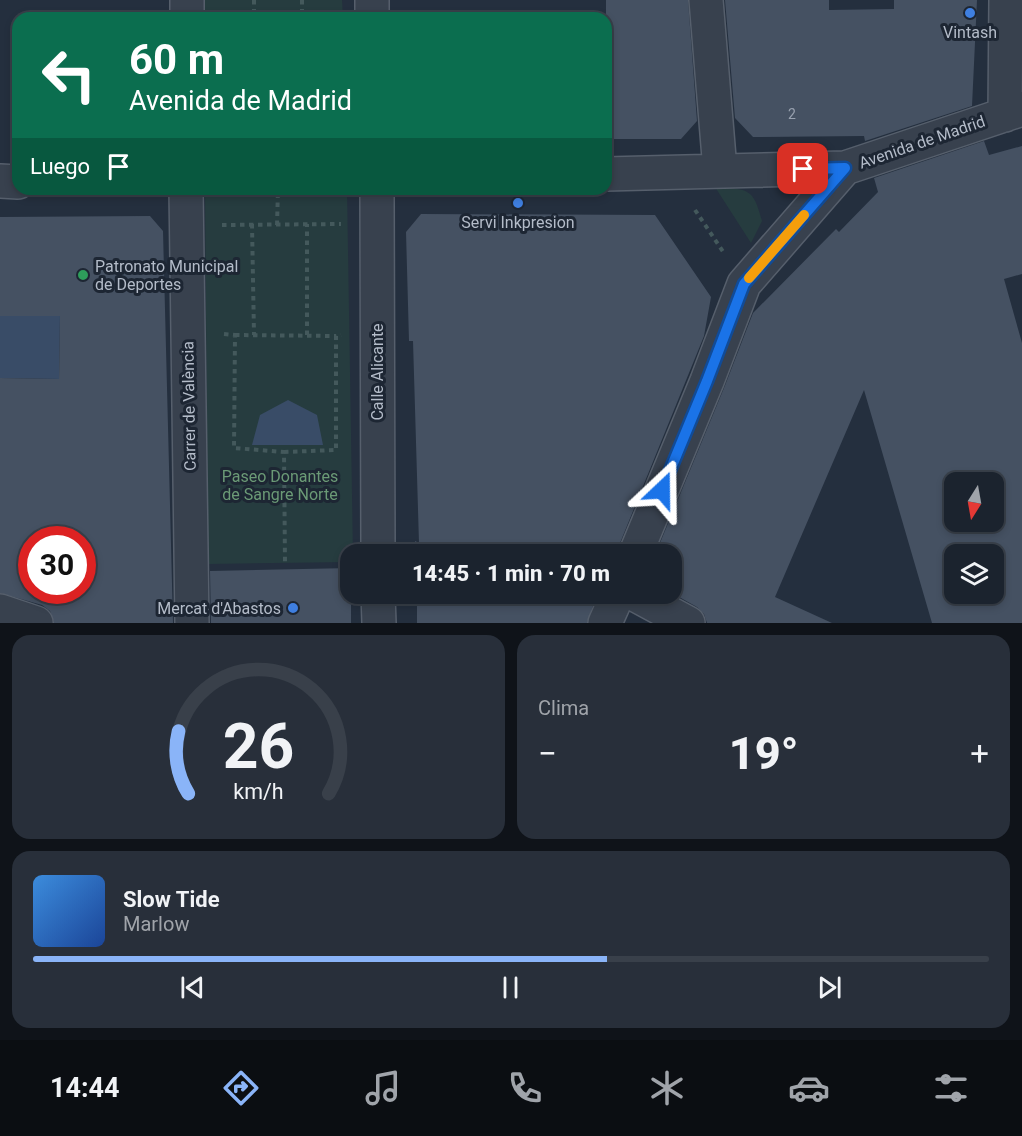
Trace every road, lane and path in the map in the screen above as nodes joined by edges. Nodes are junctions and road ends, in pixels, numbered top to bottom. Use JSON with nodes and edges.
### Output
{"nodes":[{"id":1,"x":706,"y":0,"type":"edge"},
{"id":2,"x":1006,"y":0,"type":"edge"},
{"id":3,"x":1014,"y":112,"type":"edge"},
{"id":4,"x":845,"y":168,"type":"junction"},
{"id":5,"x":720,"y":170,"type":"junction"},
{"id":6,"x":670,"y":171,"type":"junction"},
{"id":7,"x":612,"y":174,"type":"edge"},
{"id":8,"x":186,"y":195,"type":"edge"},
{"id":9,"x":278,"y":195,"type":"edge"},
{"id":10,"x":377,"y":195,"type":"edge"},
{"id":11,"x":252,"y":224,"type":"junction"},
{"id":12,"x":307,"y":224,"type":"junction"},
{"id":13,"x":348,"y":224,"type":"dead end"},
{"id":14,"x":217,"y":225,"type":"dead end"},
{"id":15,"x":277,"y":225,"type":"junction"},
{"id":16,"x":744,"y":284,"type":"junction"},
{"id":17,"x":216,"y":334,"type":"dead end"},
{"id":18,"x":235,"y":334,"type":"junction"},
{"id":19,"x":350,"y":334,"type":"dead end"},
{"id":20,"x":254,"y":335,"type":"junction"},
{"id":21,"x":307,"y":335,"type":"junction"},
{"id":22,"x":336,"y":336,"type":"junction"},
{"id":23,"x":284,"y":452,"type":"junction"},
{"id":24,"x":378,"y":544,"type":"edge"},
{"id":25,"x":640,"y":544,"type":"edge"},
{"id":26,"x":285,"y":563,"type":"dead end"},
{"id":27,"x":378,"y":604,"type":"edge"},
{"id":28,"x":613,"y":604,"type":"edge"},
{"id":29,"x":653,"y":604,"type":"edge"},
{"id":30,"x":0,"y":611,"type":"edge"},
{"id":31,"x":36,"y":623,"type":"edge"},
{"id":32,"x":192,"y":623,"type":"edge"},
{"id":33,"x":379,"y":623,"type":"edge"},
{"id":34,"x":604,"y":623,"type":"edge"},
{"id":35,"x":688,"y":623,"type":"edge"}],
"edges":[{"from":1,"to":5,"type":"street"},
{"from":2,"to":3,"type":"street"},
{"from":3,"to":4,"type":"street","name":"Avenida de Madrid"},
{"from":4,"to":5,"type":"street","name":"Avenida de Madrid"},
{"from":4,"to":16,"type":"street"},
{"from":5,"to":6,"type":"street","name":"Avenida de Madrid"},
{"from":6,"to":7,"type":"street","name":"Avenida de Madrid"},
{"from":6,"to":16,"type":"path"},
{"from":8,"to":32,"type":"street","name":"Carrer de València"},
{"from":9,"to":15,"type":"path"},
{"from":10,"to":24,"type":"street","name":"Calle Alicante"},
{"from":11,"to":14,"type":"path"},
{"from":11,"to":15,"type":"path"},
{"from":11,"to":20,"type":"path"},
{"from":12,"to":13,"type":"path"},
{"from":12,"to":15,"type":"path"},
{"from":12,"to":21,"type":"path"},
{"from":16,"to":25,"type":"street"},
{"from":17,"to":18,"type":"path"},
{"from":18,"to":20,"type":"path"},
{"from":18,"to":23,"type":"path"},
{"from":19,"to":22,"type":"path"},
{"from":20,"to":21,"type":"path"},
{"from":21,"to":22,"type":"path"},
{"from":22,"to":23,"type":"path"},
{"from":23,"to":26,"type":"path"},
{"from":27,"to":33,"type":"street"},
{"from":28,"to":34,"type":"street"},
{"from":29,"to":35,"type":"street"},
{"from":30,"to":31,"type":"street"}]}
